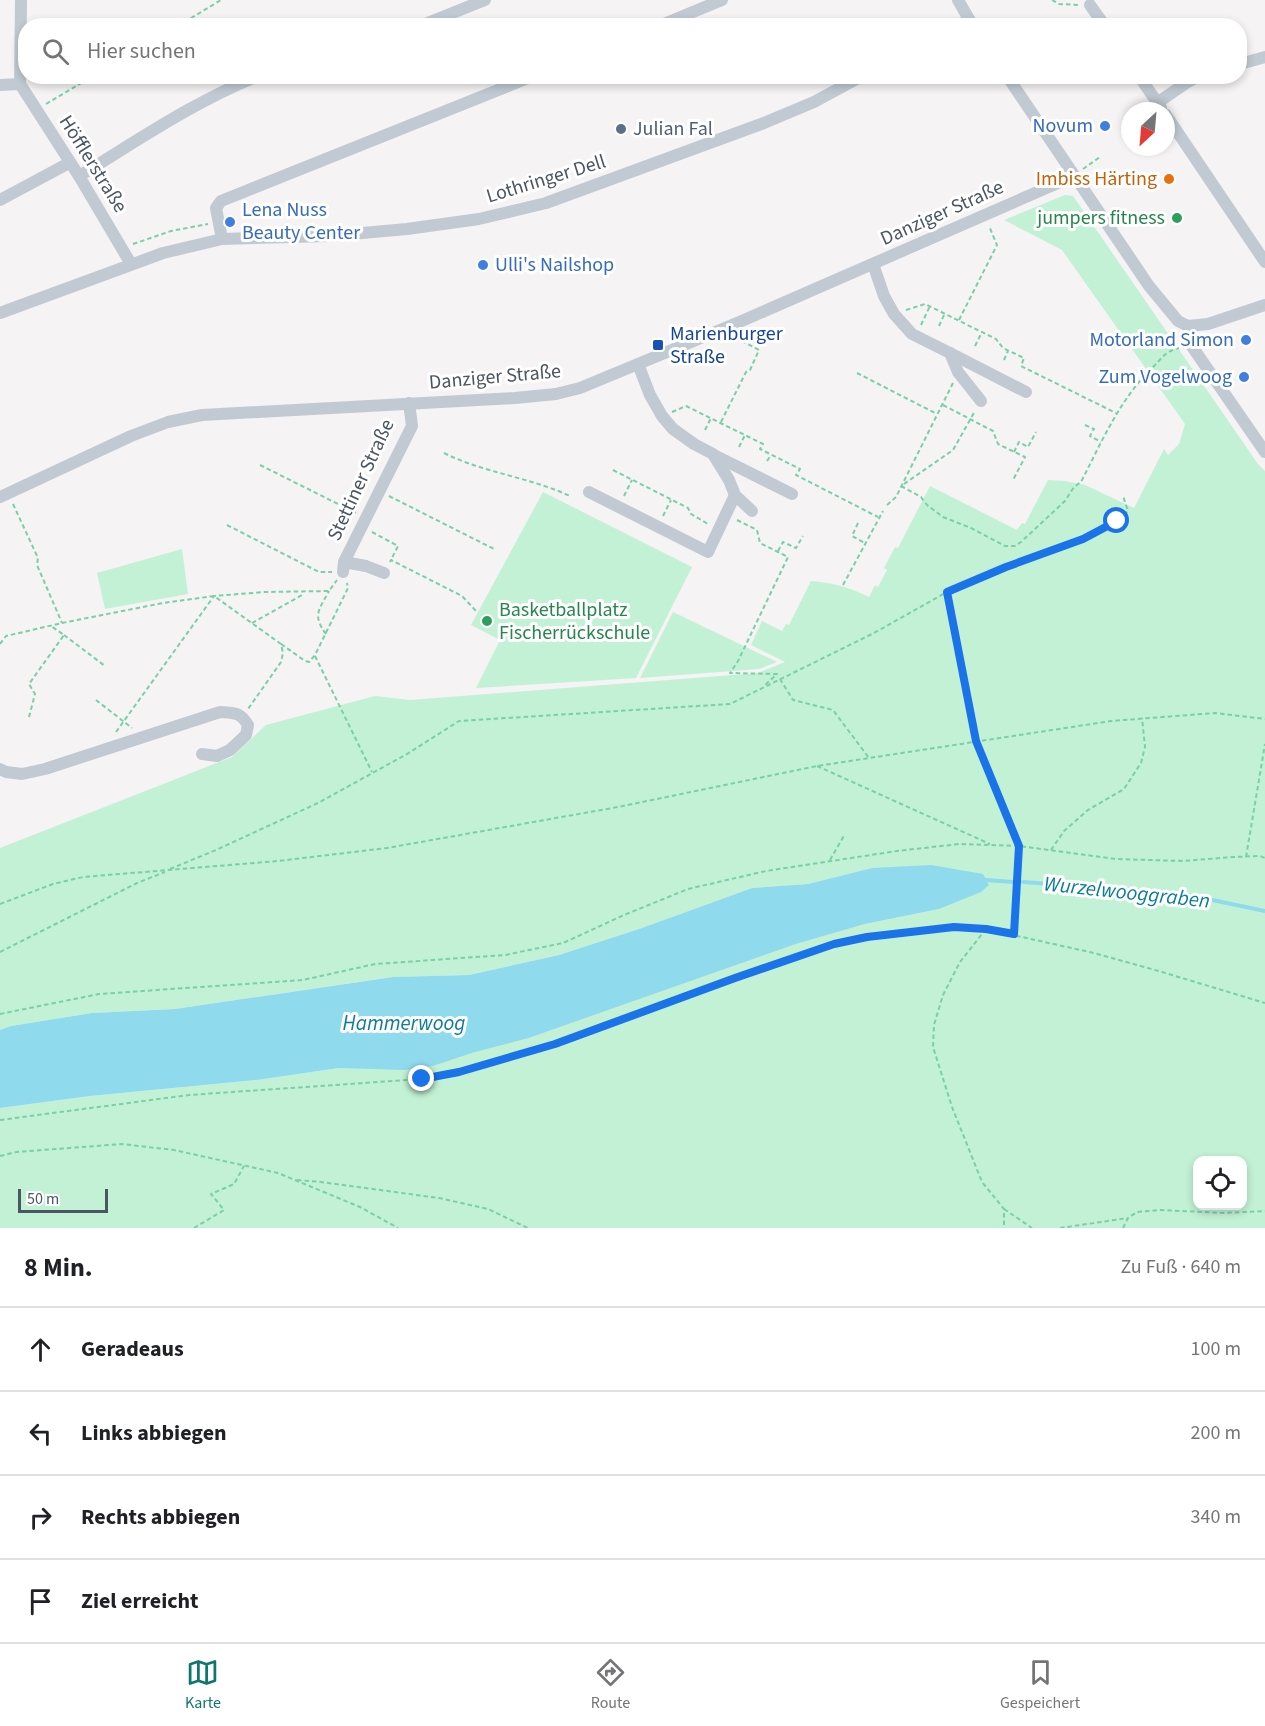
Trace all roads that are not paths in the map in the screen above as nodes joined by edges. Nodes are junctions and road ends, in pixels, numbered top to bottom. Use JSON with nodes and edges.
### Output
{"nodes":[{"id":1,"x":21,"y":0,"type":"edge"},
{"id":2,"x":485,"y":0,"type":"edge"},
{"id":3,"x":722,"y":0,"type":"edge"},
{"id":4,"x":958,"y":0,"type":"edge"},
{"id":5,"x":1090,"y":5,"type":"road end"},
{"id":6,"x":21,"y":18,"type":"edge"},
{"id":7,"x":440,"y":18,"type":"edge"},
{"id":8,"x":678,"y":18,"type":"edge"},
{"id":9,"x":969,"y":18,"type":"edge"},
{"id":10,"x":1099,"y":18,"type":"edge"},
{"id":11,"x":1265,"y":57,"type":"edge"},
{"id":12,"x":1247,"y":62,"type":"edge"},
{"id":13,"x":20,"y":84,"type":"joint"},
{"id":14,"x":238,"y":84,"type":"edge"},
{"id":15,"x":513,"y":84,"type":"edge"},
{"id":16,"x":847,"y":84,"type":"edge"},
{"id":17,"x":1012,"y":84,"type":"edge"},
{"id":18,"x":1144,"y":84,"type":"edge"},
{"id":19,"x":1185,"y":84,"type":"edge"},
{"id":20,"x":0,"y":85,"type":"edge"},
{"id":21,"x":1157,"y":102,"type":"edge"},
{"id":22,"x":1165,"y":102,"type":"edge"},
{"id":23,"x":1175,"y":129,"type":"edge"},
{"id":24,"x":69,"y":163,"type":"junction"},
{"id":25,"x":1074,"y":176,"type":"junction"},
{"id":26,"x":79,"y":177,"type":"junction"},
{"id":27,"x":0,"y":200,"type":"edge"},
{"id":28,"x":222,"y":238,"type":"junction"},
{"id":29,"x":1265,"y":262,"type":"edge"},
{"id":30,"x":132,"y":264,"type":"junction"},
{"id":31,"x":873,"y":264,"type":"junction"},
{"id":32,"x":1265,"y":305,"type":"edge"},
{"id":33,"x":0,"y":313,"type":"edge"},
{"id":34,"x":1188,"y":326,"type":"junction"},
{"id":35,"x":950,"y":353,"type":"junction"},
{"id":36,"x":638,"y":364,"type":"junction"},
{"id":37,"x":1026,"y":392,"type":"dead end"},
{"id":38,"x":981,"y":401,"type":"road end"},
{"id":39,"x":409,"y":403,"type":"junction"},
{"id":40,"x":1265,"y":452,"type":"edge"},
{"id":41,"x":712,"y":454,"type":"junction"},
{"id":42,"x":589,"y":492,"type":"dead end"},
{"id":43,"x":792,"y":494,"type":"dead end"},
{"id":44,"x":735,"y":495,"type":"junction"},
{"id":45,"x":0,"y":497,"type":"edge"},
{"id":46,"x":752,"y":511,"type":"dead end"},
{"id":47,"x":384,"y":573,"type":"road end"},
{"id":48,"x":202,"y":754,"type":"dead end"},
{"id":49,"x":0,"y":769,"type":"edge"}],
"edges":[{"from":1,"to":6,"type":"street"},
{"from":2,"to":7,"type":"street"},
{"from":3,"to":8,"type":"street"},
{"from":4,"to":9,"type":"street"},
{"from":5,"to":10,"type":"street"},
{"from":11,"to":12,"type":"street"},
{"from":13,"to":20,"type":"street"},
{"from":13,"to":24,"type":"street","name":"Höfflerstraße"},
{"from":14,"to":26,"type":"street"},
{"from":15,"to":28,"type":"street"},
{"from":16,"to":28,"type":"street","name":"Lothringer Dell"},
{"from":17,"to":25,"type":"street"},
{"from":18,"to":21,"type":"street"},
{"from":19,"to":22,"type":"street"},
{"from":23,"to":29,"type":"street"},
{"from":24,"to":26,"type":"street","name":"Höfflerstraße"},
{"from":24,"to":27,"type":"street"},
{"from":25,"to":31,"type":"street","name":"Danziger Straße"},
{"from":25,"to":34,"type":"street"},
{"from":26,"to":30,"type":"street","name":"Höfflerstraße"},
{"from":28,"to":30,"type":"street","name":"Lothringer Dell"},
{"from":30,"to":33,"type":"street","name":"Lothringer Dell"},
{"from":31,"to":35,"type":"street"},
{"from":31,"to":36,"type":"street","name":"Danziger Straße"},
{"from":32,"to":34,"type":"street"},
{"from":34,"to":40,"type":"street"},
{"from":35,"to":37,"type":"street"},
{"from":35,"to":38,"type":"street"},
{"from":36,"to":39,"type":"street","name":"Danziger Straße"},
{"from":36,"to":41,"type":"street"},
{"from":39,"to":45,"type":"street","name":"Danziger Straße"},
{"from":39,"to":47,"type":"street","name":"Stettiner Straße"},
{"from":41,"to":43,"type":"street"},
{"from":41,"to":44,"type":"street"},
{"from":42,"to":44,"type":"street"},
{"from":44,"to":46,"type":"street"},
{"from":48,"to":49,"type":"street"}]}
